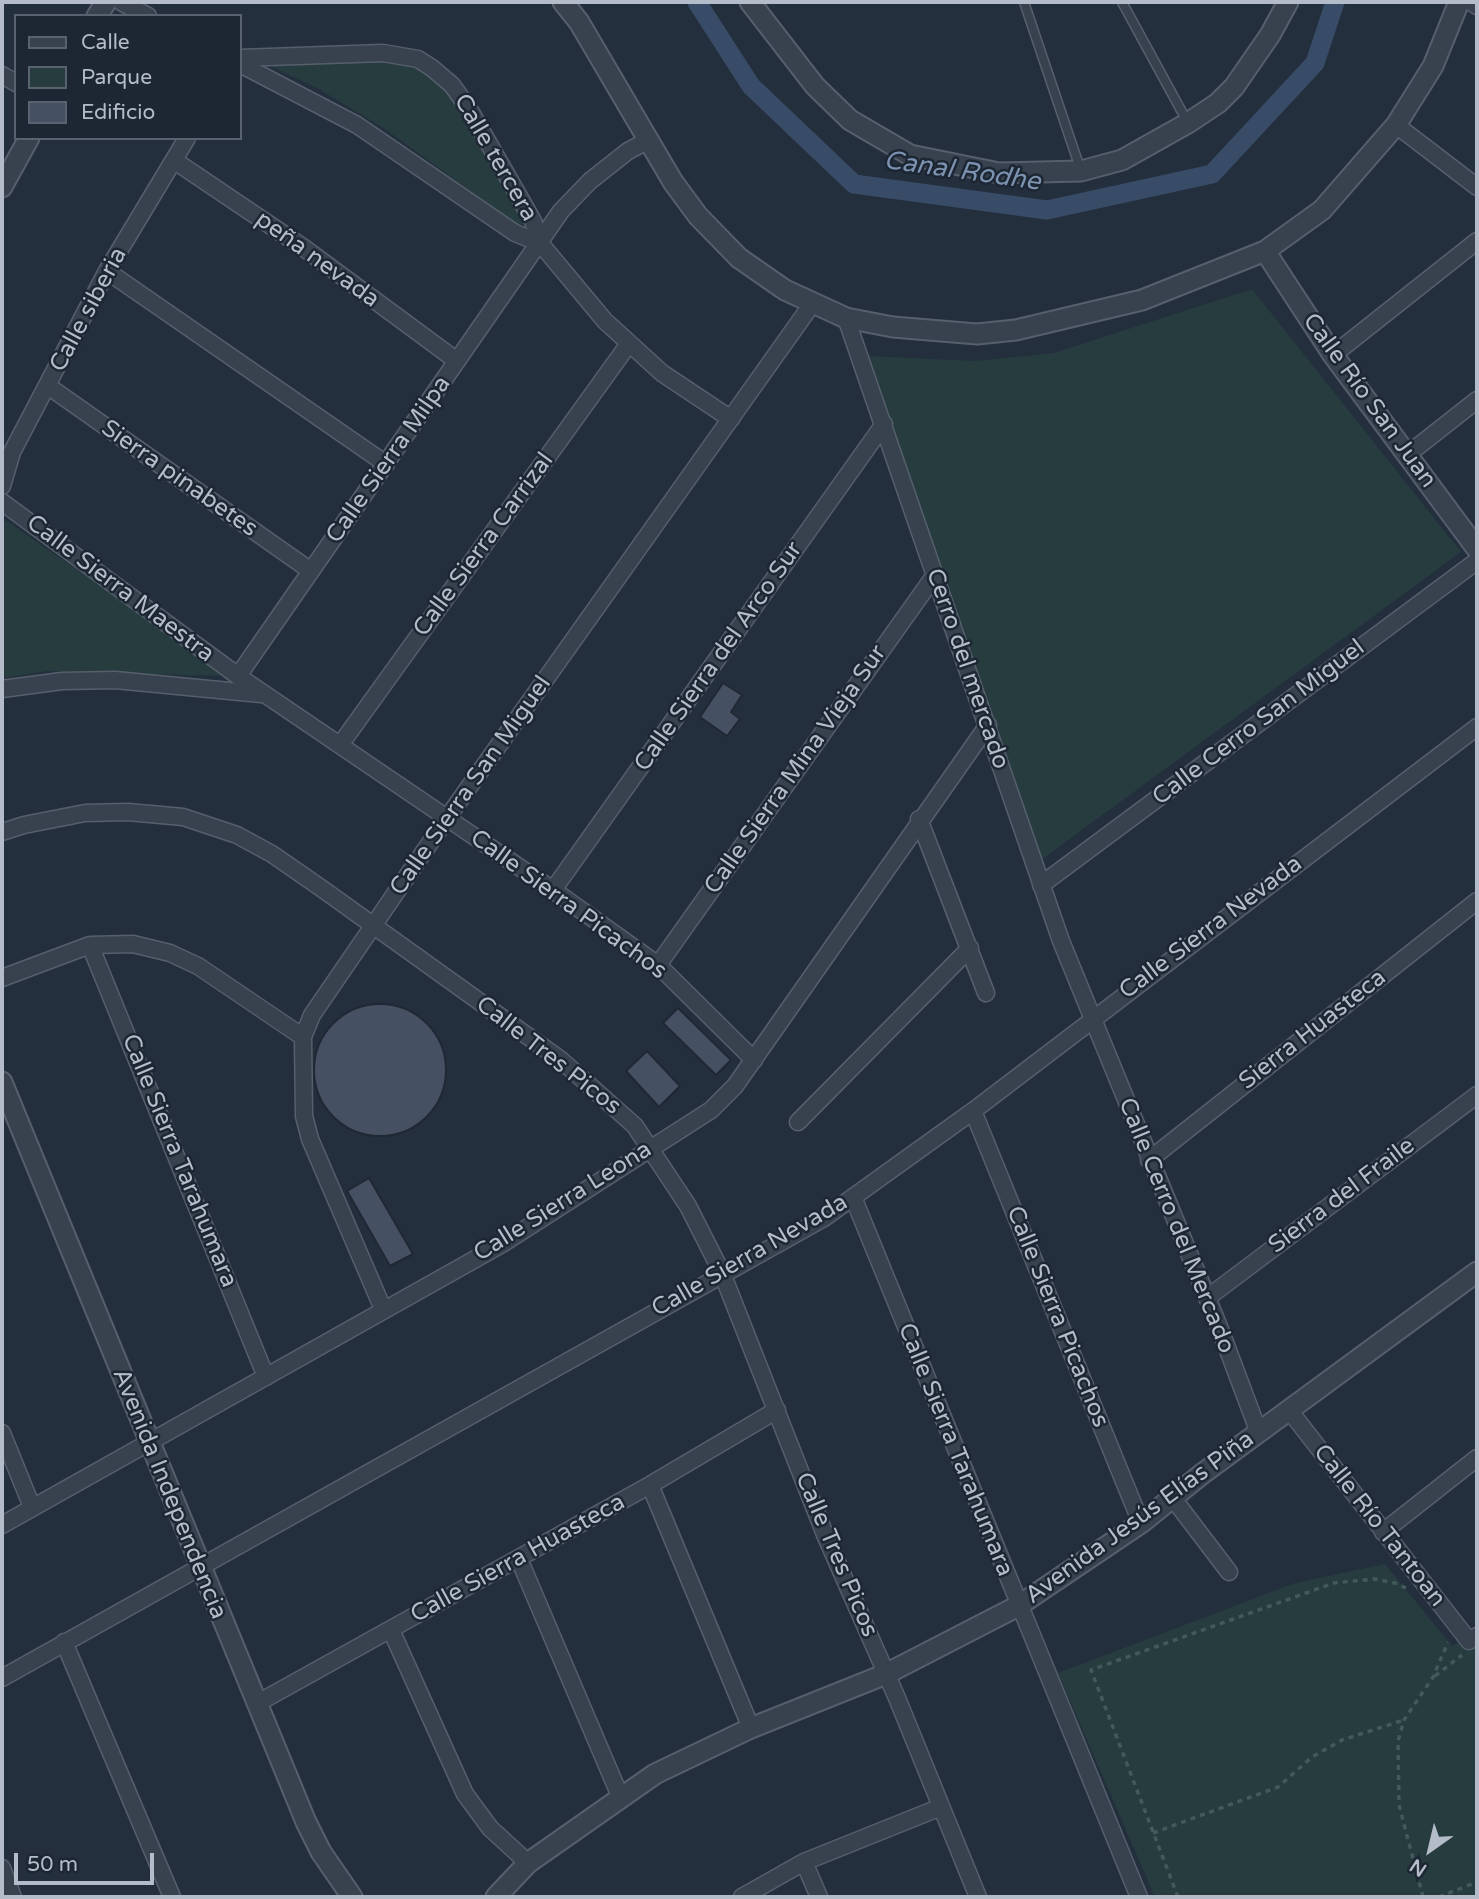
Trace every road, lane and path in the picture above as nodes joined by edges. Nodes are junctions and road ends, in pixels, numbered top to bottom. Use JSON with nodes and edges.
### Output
{"nodes":[{"id":1,"x":121,"y":2,"type":"edge"},
{"id":2,"x":563,"y":2,"type":"edge"},
{"id":3,"x":750,"y":2,"type":"edge"},
{"id":4,"x":1024,"y":2,"type":"edge"},
{"id":5,"x":1122,"y":2,"type":"edge"},
{"id":6,"x":1288,"y":2,"type":"edge"},
{"id":7,"x":1459,"y":2,"type":"edge"},
{"id":8,"x":1471,"y":2,"type":"edge"},
{"id":9,"x":1477,"y":6,"type":"edge"},
{"id":10,"x":144,"y":14,"type":"edge"},
{"id":11,"x":242,"y":58,"type":"edge"},
{"id":12,"x":242,"y":65,"type":"edge"},
{"id":13,"x":1188,"y":123,"type":"junction"},
{"id":14,"x":1396,"y":125,"type":"junction"},
{"id":15,"x":28,"y":140,"type":"edge"},
{"id":16,"x":186,"y":140,"type":"edge"},
{"id":17,"x":649,"y":140,"type":"junction"},
{"id":18,"x":175,"y":161,"type":"junction"},
{"id":19,"x":1081,"y":171,"type":"junction"},
{"id":20,"x":2,"y":187,"type":"edge"},
{"id":21,"x":1477,"y":187,"type":"edge"},
{"id":22,"x":1477,"y":241,"type":"edge"},
{"id":23,"x":540,"y":243,"type":"junction"},
{"id":24,"x":1265,"y":251,"type":"junction"},
{"id":25,"x":107,"y":271,"type":"junction"},
{"id":26,"x":812,"y":304,"type":"junction"},
{"id":27,"x":846,"y":318,"type":"junction"},
{"id":28,"x":628,"y":345,"type":"junction"},
{"id":29,"x":1333,"y":355,"type":"junction"},
{"id":30,"x":457,"y":361,"type":"junction"},
{"id":31,"x":48,"y":386,"type":"junction"},
{"id":32,"x":1477,"y":400,"type":"edge"},
{"id":33,"x":731,"y":419,"type":"junction"},
{"id":34,"x":884,"y":424,"type":"junction"},
{"id":35,"x":1407,"y":454,"type":"junction"},
{"id":36,"x":386,"y":464,"type":"junction"},
{"id":37,"x":2,"y":486,"type":"edge"},
{"id":38,"x":2,"y":502,"type":"edge"},
{"id":39,"x":1477,"y":550,"type":"edge"},
{"id":40,"x":1477,"y":561,"type":"edge"},
{"id":41,"x":311,"y":571,"type":"junction"},
{"id":42,"x":935,"y":575,"type":"junction"},
{"id":43,"x":238,"y":676,"type":"junction"},
{"id":44,"x":2,"y":689,"type":"edge"},
{"id":45,"x":265,"y":695,"type":"junction"},
{"id":46,"x":988,"y":725,"type":"junction"},
{"id":47,"x":1477,"y":727,"type":"edge"},
{"id":48,"x":340,"y":745,"type":"junction"},
{"id":49,"x":447,"y":818,"type":"junction"},
{"id":50,"x":919,"y":819,"type":"junction"},
{"id":51,"x":2,"y":832,"type":"edge"},
{"id":52,"x":1041,"y":885,"type":"junction"},
{"id":53,"x":553,"y":890,"type":"junction"},
{"id":54,"x":1477,"y":901,"type":"edge"},
{"id":55,"x":373,"y":925,"type":"junction"},
{"id":56,"x":90,"y":945,"type":"junction"},
{"id":57,"x":970,"y":948,"type":"junction"},
{"id":58,"x":657,"y":965,"type":"junction"},
{"id":59,"x":2,"y":978,"type":"edge"},
{"id":60,"x":986,"y":993,"type":"dead end"},
{"id":61,"x":1091,"y":1019,"type":"junction"},
{"id":62,"x":303,"y":1037,"type":"junction"},
{"id":63,"x":754,"y":1060,"type":"junction"},
{"id":64,"x":2,"y":1083,"type":"edge"},
{"id":65,"x":1477,"y":1094,"type":"edge"},
{"id":66,"x":972,"y":1111,"type":"junction"},
{"id":67,"x":798,"y":1122,"type":"dead end"},
{"id":68,"x":652,"y":1147,"type":"junction"},
{"id":69,"x":1149,"y":1160,"type":"junction"},
{"id":70,"x":853,"y":1197,"type":"junction"},
{"id":71,"x":1477,"y":1272,"type":"edge"},
{"id":72,"x":722,"y":1273,"type":"junction"},
{"id":73,"x":1207,"y":1298,"type":"junction"},
{"id":74,"x":383,"y":1309,"type":"junction"},
{"id":75,"x":266,"y":1377,"type":"junction"},
{"id":76,"x":777,"y":1410,"type":"junction"},
{"id":77,"x":1289,"y":1410,"type":"junction"},
{"id":78,"x":2,"y":1433,"type":"edge"},
{"id":79,"x":1259,"y":1433,"type":"junction"},
{"id":80,"x":148,"y":1444,"type":"junction"},
{"id":81,"x":1477,"y":1458,"type":"edge"},
{"id":82,"x":650,"y":1485,"type":"junction"},
{"id":83,"x":1172,"y":1497,"type":"junction"},
{"id":84,"x":33,"y":1507,"type":"junction"},
{"id":85,"x":1141,"y":1523,"type":"junction"},
{"id":86,"x":2,"y":1525,"type":"edge"},
{"id":87,"x":1383,"y":1532,"type":"junction"},
{"id":88,"x":519,"y":1559,"type":"junction"},
{"id":89,"x":200,"y":1569,"type":"junction"},
{"id":90,"x":1229,"y":1572,"type":"dead end"},
{"id":91,"x":1412,"y":1592,"type":"dead end"},
{"id":92,"x":1018,"y":1606,"type":"junction"},
{"id":93,"x":391,"y":1630,"type":"junction"},
{"id":94,"x":1448,"y":1636,"type":"dead end"},
{"id":95,"x":1473,"y":1638,"type":"edge"},
{"id":96,"x":64,"y":1642,"type":"junction"},
{"id":97,"x":886,"y":1674,"type":"junction"},
{"id":98,"x":1433,"y":1677,"type":"junction"},
{"id":99,"x":2,"y":1678,"type":"edge"},
{"id":100,"x":256,"y":1704,"type":"junction"},
{"id":101,"x":1404,"y":1720,"type":"junction"},
{"id":102,"x":751,"y":1728,"type":"junction"},
{"id":103,"x":620,"y":1796,"type":"junction"},
{"id":104,"x":941,"y":1807,"type":"junction"},
{"id":105,"x":1153,"y":1833,"type":"junction"},
{"id":106,"x":803,"y":1862,"type":"junction"},
{"id":107,"x":528,"y":1863,"type":"junction"},
{"id":108,"x":2,"y":1868,"type":"edge"},
{"id":109,"x":1477,"y":1882,"type":"edge"},
{"id":110,"x":13,"y":1897,"type":"edge"},
{"id":111,"x":172,"y":1897,"type":"edge"},
{"id":112,"x":352,"y":1897,"type":"edge"},
{"id":113,"x":496,"y":1897,"type":"edge"},
{"id":114,"x":742,"y":1897,"type":"edge"},
{"id":115,"x":819,"y":1897,"type":"edge"},
{"id":116,"x":978,"y":1897,"type":"edge"},
{"id":117,"x":1139,"y":1897,"type":"edge"},
{"id":118,"x":1178,"y":1897,"type":"edge"},
{"id":119,"x":1423,"y":1897,"type":"edge"},
{"id":120,"x":1439,"y":1897,"type":"edge"}],
"edges":[{"from":1,"to":10,"type":"street"},
{"from":2,"to":17,"type":"street"},
{"from":3,"to":19,"type":"street"},
{"from":4,"to":19,"type":"lane"},
{"from":5,"to":13,"type":"lane"},
{"from":6,"to":13,"type":"street"},
{"from":7,"to":14,"type":"street"},
{"from":8,"to":9,"type":"street"},
{"from":11,"to":23,"type":"street","name":"Calle tercera"},
{"from":12,"to":23,"type":"street"},
{"from":13,"to":19,"type":"street"},
{"from":14,"to":21,"type":"street"},
{"from":14,"to":24,"type":"street"},
{"from":15,"to":20,"type":"street"},
{"from":16,"to":18,"type":"street","name":"Calle siberia"},
{"from":17,"to":23,"type":"street","name":"Calle Sierra Milpa"},
{"from":17,"to":26,"type":"street"},
{"from":18,"to":25,"type":"street","name":"Calle siberia"},
{"from":18,"to":30,"type":"street","name":"peña nevada"},
{"from":22,"to":29,"type":"street"},
{"from":23,"to":28,"type":"street"},
{"from":23,"to":30,"type":"street","name":"Calle Sierra Milpa"},
{"from":24,"to":27,"type":"street"},
{"from":24,"to":29,"type":"street","name":"Calle Río San Juan"},
{"from":25,"to":31,"type":"street","name":"Calle siberia"},
{"from":25,"to":36,"type":"street"},
{"from":26,"to":27,"type":"street"},
{"from":26,"to":33,"type":"street","name":"Calle Sierra San Miguel"},
{"from":27,"to":34,"type":"street","name":"Cerro del mercado"},
{"from":28,"to":33,"type":"street"},
{"from":28,"to":48,"type":"street","name":"Calle Sierra Carrizal"},
{"from":29,"to":35,"type":"street","name":"Calle Río San Juan"},
{"from":30,"to":36,"type":"street","name":"Calle Sierra Milpa"},
{"from":31,"to":37,"type":"street","name":"Calle siberia"},
{"from":31,"to":41,"type":"street","name":"Sierra pinabetes"},
{"from":32,"to":35,"type":"street"},
{"from":33,"to":49,"type":"street","name":"Calle Sierra San Miguel"},
{"from":34,"to":42,"type":"street","name":"Cerro del mercado"},
{"from":34,"to":53,"type":"street","name":"Calle Sierra del Arco Sur"},
{"from":35,"to":39,"type":"street","name":"Calle Río San Juan"},
{"from":36,"to":41,"type":"street","name":"Calle Sierra Milpa"},
{"from":38,"to":43,"type":"street","name":"Calle Sierra Maestra"},
{"from":40,"to":52,"type":"street","name":"Calle Cerro San Miguel"},
{"from":41,"to":43,"type":"street","name":"Calle Sierra Milpa"},
{"from":42,"to":46,"type":"street","name":"Cerro del mercado"},
{"from":42,"to":58,"type":"street","name":"Calle Sierra Mina Vieja Sur"},
{"from":43,"to":45,"type":"street","name":"Calle Sierra Picachos"},
{"from":44,"to":45,"type":"street","name":"Calle Sierra Picachos"},
{"from":45,"to":48,"type":"street","name":"Calle Sierra Picachos"},
{"from":46,"to":50,"type":"street","name":"Calle Sierra Leona"},
{"from":46,"to":52,"type":"street","name":"Cerro del mercado"},
{"from":47,"to":61,"type":"street","name":"Calle Sierra Nevada"},
{"from":48,"to":49,"type":"street","name":"Calle Sierra Picachos"},
{"from":49,"to":53,"type":"street","name":"Calle Sierra Picachos"},
{"from":49,"to":55,"type":"street","name":"Calle Sierra San Miguel"},
{"from":50,"to":57,"type":"street"},
{"from":50,"to":63,"type":"street","name":"Calle Sierra Leona"},
{"from":51,"to":55,"type":"street","name":"Calle Tres Picos"},
{"from":52,"to":61,"type":"street","name":"Cerro del mercado"},
{"from":53,"to":58,"type":"street","name":"Calle Sierra Picachos"},
{"from":54,"to":69,"type":"street","name":"Sierra Huasteca"},
{"from":55,"to":62,"type":"street","name":"Calle Sierra San Miguel"},
{"from":55,"to":68,"type":"street","name":"Calle Tres Picos"},
{"from":56,"to":59,"type":"street"},
{"from":56,"to":62,"type":"street"},
{"from":56,"to":75,"type":"street","name":"Calle Sierra Tarahumara"},
{"from":57,"to":60,"type":"street"},
{"from":57,"to":67,"type":"street"},
{"from":58,"to":63,"type":"street","name":"Calle Sierra Picachos"},
{"from":61,"to":66,"type":"street","name":"Calle Sierra Nevada"},
{"from":61,"to":69,"type":"street","name":"Calle Cerro del Mercado"},
{"from":62,"to":74,"type":"street","name":"Calle Sierra San Miguel"},
{"from":63,"to":68,"type":"street","name":"Calle Sierra Leona"},
{"from":64,"to":80,"type":"street","name":"Avenida Independencia"},
{"from":65,"to":73,"type":"street","name":"Sierra del Fraile"},
{"from":66,"to":70,"type":"street","name":"Calle Sierra Nevada"},
{"from":66,"to":85,"type":"street","name":"Calle Sierra Picachos"},
{"from":68,"to":72,"type":"street","name":"Calle Tres Picos"},
{"from":68,"to":74,"type":"street","name":"Calle Sierra Leona"},
{"from":69,"to":73,"type":"street","name":"Calle Cerro del Mercado"},
{"from":70,"to":72,"type":"street","name":"Calle Sierra Nevada"},
{"from":70,"to":92,"type":"street","name":"Calle Sierra Tarahumara"},
{"from":71,"to":77,"type":"street","name":"Avenida Jesús Elías Piña"},
{"from":72,"to":76,"type":"street","name":"Calle Tres Picos"},
{"from":72,"to":89,"type":"street","name":"Calle Sierra Nevada"},
{"from":73,"to":79,"type":"street","name":"Calle Cerro del Mercado"},
{"from":74,"to":75,"type":"street","name":"Calle Sierra Leona"},
{"from":75,"to":80,"type":"street","name":"Calle Sierra Leona"},
{"from":76,"to":82,"type":"street","name":"Calle Sierra Huasteca"},
{"from":76,"to":97,"type":"street","name":"Calle Tres Picos"},
{"from":77,"to":79,"type":"street","name":"Avenida Jesús Elías Piña"},
{"from":77,"to":87,"type":"street","name":"Calle Río Tantoan"},
{"from":78,"to":84,"type":"street"},
{"from":79,"to":83,"type":"street","name":"Avenida Jesús Elías Piña"},
{"from":80,"to":84,"type":"street","name":"Calle Sierra Leona"},
{"from":80,"to":89,"type":"street","name":"Avenida Independencia"},
{"from":81,"to":87,"type":"street"},
{"from":82,"to":88,"type":"street","name":"Calle Sierra Huasteca"},
{"from":82,"to":102,"type":"street"},
{"from":83,"to":85,"type":"street","name":"Avenida Jesús Elías Piña"},
{"from":83,"to":90,"type":"street"},
{"from":84,"to":86,"type":"street","name":"Calle Sierra Leona"},
{"from":85,"to":92,"type":"street","name":"Avenida Jesús Elías Piña"},
{"from":87,"to":95,"type":"street","name":"Calle Río Tantoan"},
{"from":88,"to":93,"type":"street","name":"Calle Sierra Huasteca"},
{"from":88,"to":103,"type":"street"},
{"from":89,"to":96,"type":"street","name":"Calle Sierra Nevada"},
{"from":89,"to":100,"type":"street","name":"Avenida Independencia"},
{"from":91,"to":105,"type":"path"},
{"from":92,"to":97,"type":"street","name":"Avenida Jesús Elías Piña"},
{"from":92,"to":117,"type":"street","name":"Calle Sierra Tarahumara"},
{"from":93,"to":100,"type":"street","name":"Calle Sierra Huasteca"},
{"from":93,"to":107,"type":"street"},
{"from":94,"to":98,"type":"path"},
{"from":95,"to":98,"type":"path"},
{"from":96,"to":99,"type":"street","name":"Calle Sierra Nevada"},
{"from":96,"to":111,"type":"street"},
{"from":97,"to":102,"type":"street","name":"Avenida Jesús Elías Piña"},
{"from":97,"to":104,"type":"street","name":"Calle Tres Picos"},
{"from":98,"to":101,"type":"path"},
{"from":100,"to":112,"type":"street","name":"Avenida Independencia"},
{"from":101,"to":105,"type":"path"},
{"from":101,"to":119,"type":"path"},
{"from":102,"to":103,"type":"street","name":"Avenida Jesús Elías Piña"},
{"from":103,"to":107,"type":"street","name":"Avenida Jesús Elías Piña"},
{"from":104,"to":106,"type":"street"},
{"from":104,"to":116,"type":"street","name":"Calle Tres Picos"},
{"from":105,"to":118,"type":"path"},
{"from":106,"to":114,"type":"street"},
{"from":106,"to":115,"type":"street"},
{"from":107,"to":113,"type":"street","name":"Avenida Jesús Elías Piña"},
{"from":108,"to":110,"type":"street"},
{"from":109,"to":120,"type":"path"}]}
